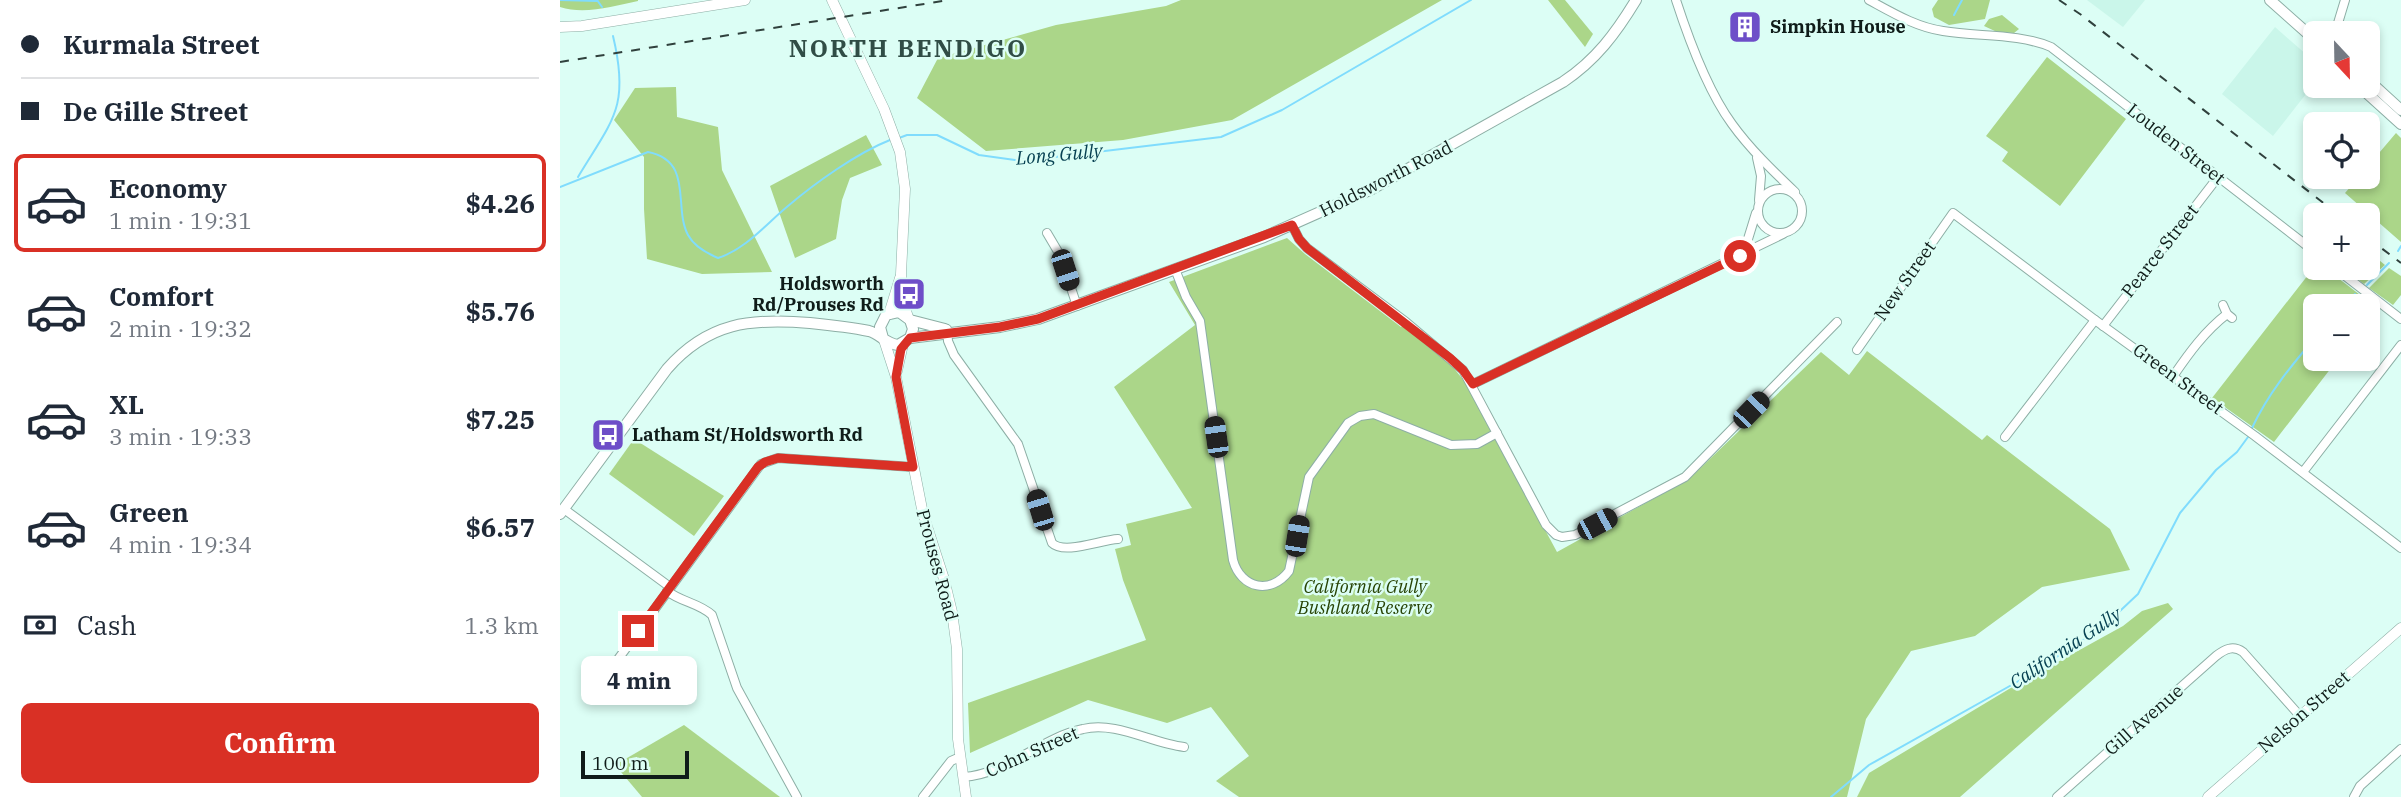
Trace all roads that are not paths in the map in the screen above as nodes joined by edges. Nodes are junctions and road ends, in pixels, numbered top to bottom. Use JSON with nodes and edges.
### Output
{"nodes":[{"id":1,"x":745,"y":0,"type":"edge"},
{"id":2,"x":832,"y":0,"type":"edge"},
{"id":3,"x":1636,"y":0,"type":"edge"},
{"id":4,"x":1676,"y":0,"type":"edge"},
{"id":5,"x":1869,"y":0,"type":"edge"},
{"id":6,"x":2270,"y":0,"type":"edge"},
{"id":7,"x":2345,"y":0,"type":"edge"},
{"id":8,"x":2339,"y":21,"type":"edge"},
{"id":9,"x":560,"y":27,"type":"edge"},
{"id":10,"x":2303,"y":29,"type":"edge"},
{"id":11,"x":2381,"y":99,"type":"joint"},
{"id":12,"x":2401,"y":110,"type":"edge"},
{"id":13,"x":2401,"y":124,"type":"edge"},
{"id":14,"x":1755,"y":152,"type":"junction"},
{"id":15,"x":2218,"y":177,"type":"junction"},
{"id":16,"x":1795,"y":192,"type":"junction"},
{"id":17,"x":1758,"y":207,"type":"junction"},
{"id":18,"x":1953,"y":212,"type":"joint"},
{"id":19,"x":1292,"y":225,"type":"junction"},
{"id":20,"x":1047,"y":233,"type":"dead end"},
{"id":21,"x":1783,"y":234,"type":"junction"},
{"id":22,"x":2303,"y":243,"type":"edge"},
{"id":23,"x":1729,"y":261,"type":"junction"},
{"id":24,"x":1175,"y":269,"type":"junction"},
{"id":25,"x":901,"y":274,"type":"junction"},
{"id":26,"x":2351,"y":280,"type":"edge"},
{"id":27,"x":1077,"y":306,"type":"junction"},
{"id":28,"x":2227,"y":313,"type":"dead end"},
{"id":29,"x":887,"y":316,"type":"junction"},
{"id":30,"x":909,"y":318,"type":"junction"},
{"id":31,"x":2401,"y":319,"type":"edge"},
{"id":32,"x":2095,"y":320,"type":"junction"},
{"id":33,"x":1837,"y":322,"type":"dead end"},
{"id":34,"x":2103,"y":326,"type":"junction"},
{"id":35,"x":847,"y":327,"type":"junction"},
{"id":36,"x":947,"y":331,"type":"junction"},
{"id":37,"x":883,"y":339,"type":"junction"},
{"id":38,"x":906,"y":341,"type":"junction"},
{"id":39,"x":2401,"y":345,"type":"edge"},
{"id":40,"x":1857,"y":350,"type":"dead end"},
{"id":41,"x":2174,"y":375,"type":"junction"},
{"id":42,"x":896,"y":377,"type":"junction"},
{"id":43,"x":1473,"y":384,"type":"junction"},
{"id":44,"x":1497,"y":433,"type":"junction"},
{"id":45,"x":2005,"y":437,"type":"dead end"},
{"id":46,"x":913,"y":467,"type":"junction"},
{"id":47,"x":2302,"y":472,"type":"junction"},
{"id":48,"x":562,"y":512,"type":"edge"},
{"id":49,"x":1118,"y":538,"type":"dead end"},
{"id":50,"x":2401,"y":548,"type":"edge"},
{"id":51,"x":669,"y":589,"type":"junction"},
{"id":52,"x":2401,"y":628,"type":"edge"},
{"id":53,"x":616,"y":662,"type":"dead end"},
{"id":54,"x":2300,"y":716,"type":"junction"},
{"id":55,"x":1184,"y":747,"type":"dead end"},
{"id":56,"x":2401,"y":750,"type":"edge"},
{"id":57,"x":960,"y":757,"type":"junction"},
{"id":58,"x":963,"y":777,"type":"junction"},
{"id":59,"x":797,"y":797,"type":"edge"},
{"id":60,"x":923,"y":797,"type":"edge"},
{"id":61,"x":966,"y":797,"type":"edge"},
{"id":62,"x":2057,"y":797,"type":"edge"},
{"id":63,"x":2208,"y":797,"type":"edge"},
{"id":64,"x":2354,"y":797,"type":"edge"}],
"edges":[{"from":1,"to":9,"type":"street"},
{"from":2,"to":25,"type":"street"},
{"from":3,"to":19,"type":"main road","name":"Holdsworth Road"},
{"from":4,"to":14,"type":"street"},
{"from":5,"to":15,"type":"street","name":"Louden Street"},
{"from":6,"to":10,"type":"main road"},
{"from":7,"to":8,"type":"street"},
{"from":11,"to":12,"type":"main road"},
{"from":11,"to":13,"type":"main road"},
{"from":14,"to":16,"type":"street"},
{"from":14,"to":17,"type":"street"},
{"from":15,"to":22,"type":"street","name":"Louden Street"},
{"from":15,"to":34,"type":"street","name":"Pearce Street"},
{"from":16,"to":17,"type":"street"},
{"from":16,"to":21,"type":"street"},
{"from":17,"to":21,"type":"street"},
{"from":17,"to":23,"type":"street"},
{"from":18,"to":32,"type":"street","name":"Green Street"},
{"from":18,"to":40,"type":"street","name":"New Street"},
{"from":19,"to":24,"type":"main road","name":"Holdsworth Road"},
{"from":19,"to":43,"type":"street"},
{"from":20,"to":27,"type":"street"},
{"from":21,"to":23,"type":"street"},
{"from":23,"to":43,"type":"street"},
{"from":24,"to":27,"type":"main road","name":"Holdsworth Road"},
{"from":24,"to":44,"type":"street"},
{"from":25,"to":29,"type":"street"},
{"from":25,"to":30,"type":"street"},
{"from":26,"to":31,"type":"street"},
{"from":27,"to":36,"type":"main road","name":"Holdsworth Road"},
{"from":28,"to":41,"type":"street"},
{"from":29,"to":30,"type":"main road"},
{"from":29,"to":35,"type":"main road"},
{"from":29,"to":37,"type":"main road"},
{"from":30,"to":36,"type":"main road","name":"Holdsworth Road"},
{"from":30,"to":38,"type":"main road"},
{"from":32,"to":34,"type":"street","name":"Green Street"},
{"from":32,"to":45,"type":"street"},
{"from":33,"to":44,"type":"street"},
{"from":34,"to":41,"type":"street","name":"Green Street"},
{"from":35,"to":37,"type":"main road"},
{"from":35,"to":48,"type":"main road"},
{"from":36,"to":38,"type":"main road","name":"Holdsworth Road"},
{"from":36,"to":49,"type":"street"},
{"from":37,"to":38,"type":"main road"},
{"from":37,"to":42,"type":"street","name":"Prouses Road"},
{"from":38,"to":42,"type":"street","name":"Prouses Road"},
{"from":39,"to":47,"type":"street"},
{"from":41,"to":47,"type":"street","name":"Green Street"},
{"from":42,"to":46,"type":"street","name":"Prouses Road"},
{"from":43,"to":44,"type":"street"},
{"from":46,"to":51,"type":"street"},
{"from":46,"to":57,"type":"street","name":"Prouses Road"},
{"from":47,"to":50,"type":"street","name":"Green Street"},
{"from":48,"to":51,"type":"street"},
{"from":51,"to":53,"type":"street"},
{"from":51,"to":59,"type":"street"},
{"from":52,"to":54,"type":"street","name":"Nelson Street"},
{"from":54,"to":62,"type":"street","name":"Gill Avenue"},
{"from":54,"to":63,"type":"street","name":"Nelson Street"},
{"from":55,"to":58,"type":"street","name":"Cohn Street"},
{"from":56,"to":64,"type":"street"},
{"from":57,"to":58,"type":"street","name":"Prouses Road"},
{"from":57,"to":60,"type":"street","name":"Cohn Street"},
{"from":58,"to":61,"type":"street","name":"Prouses Road"}]}
